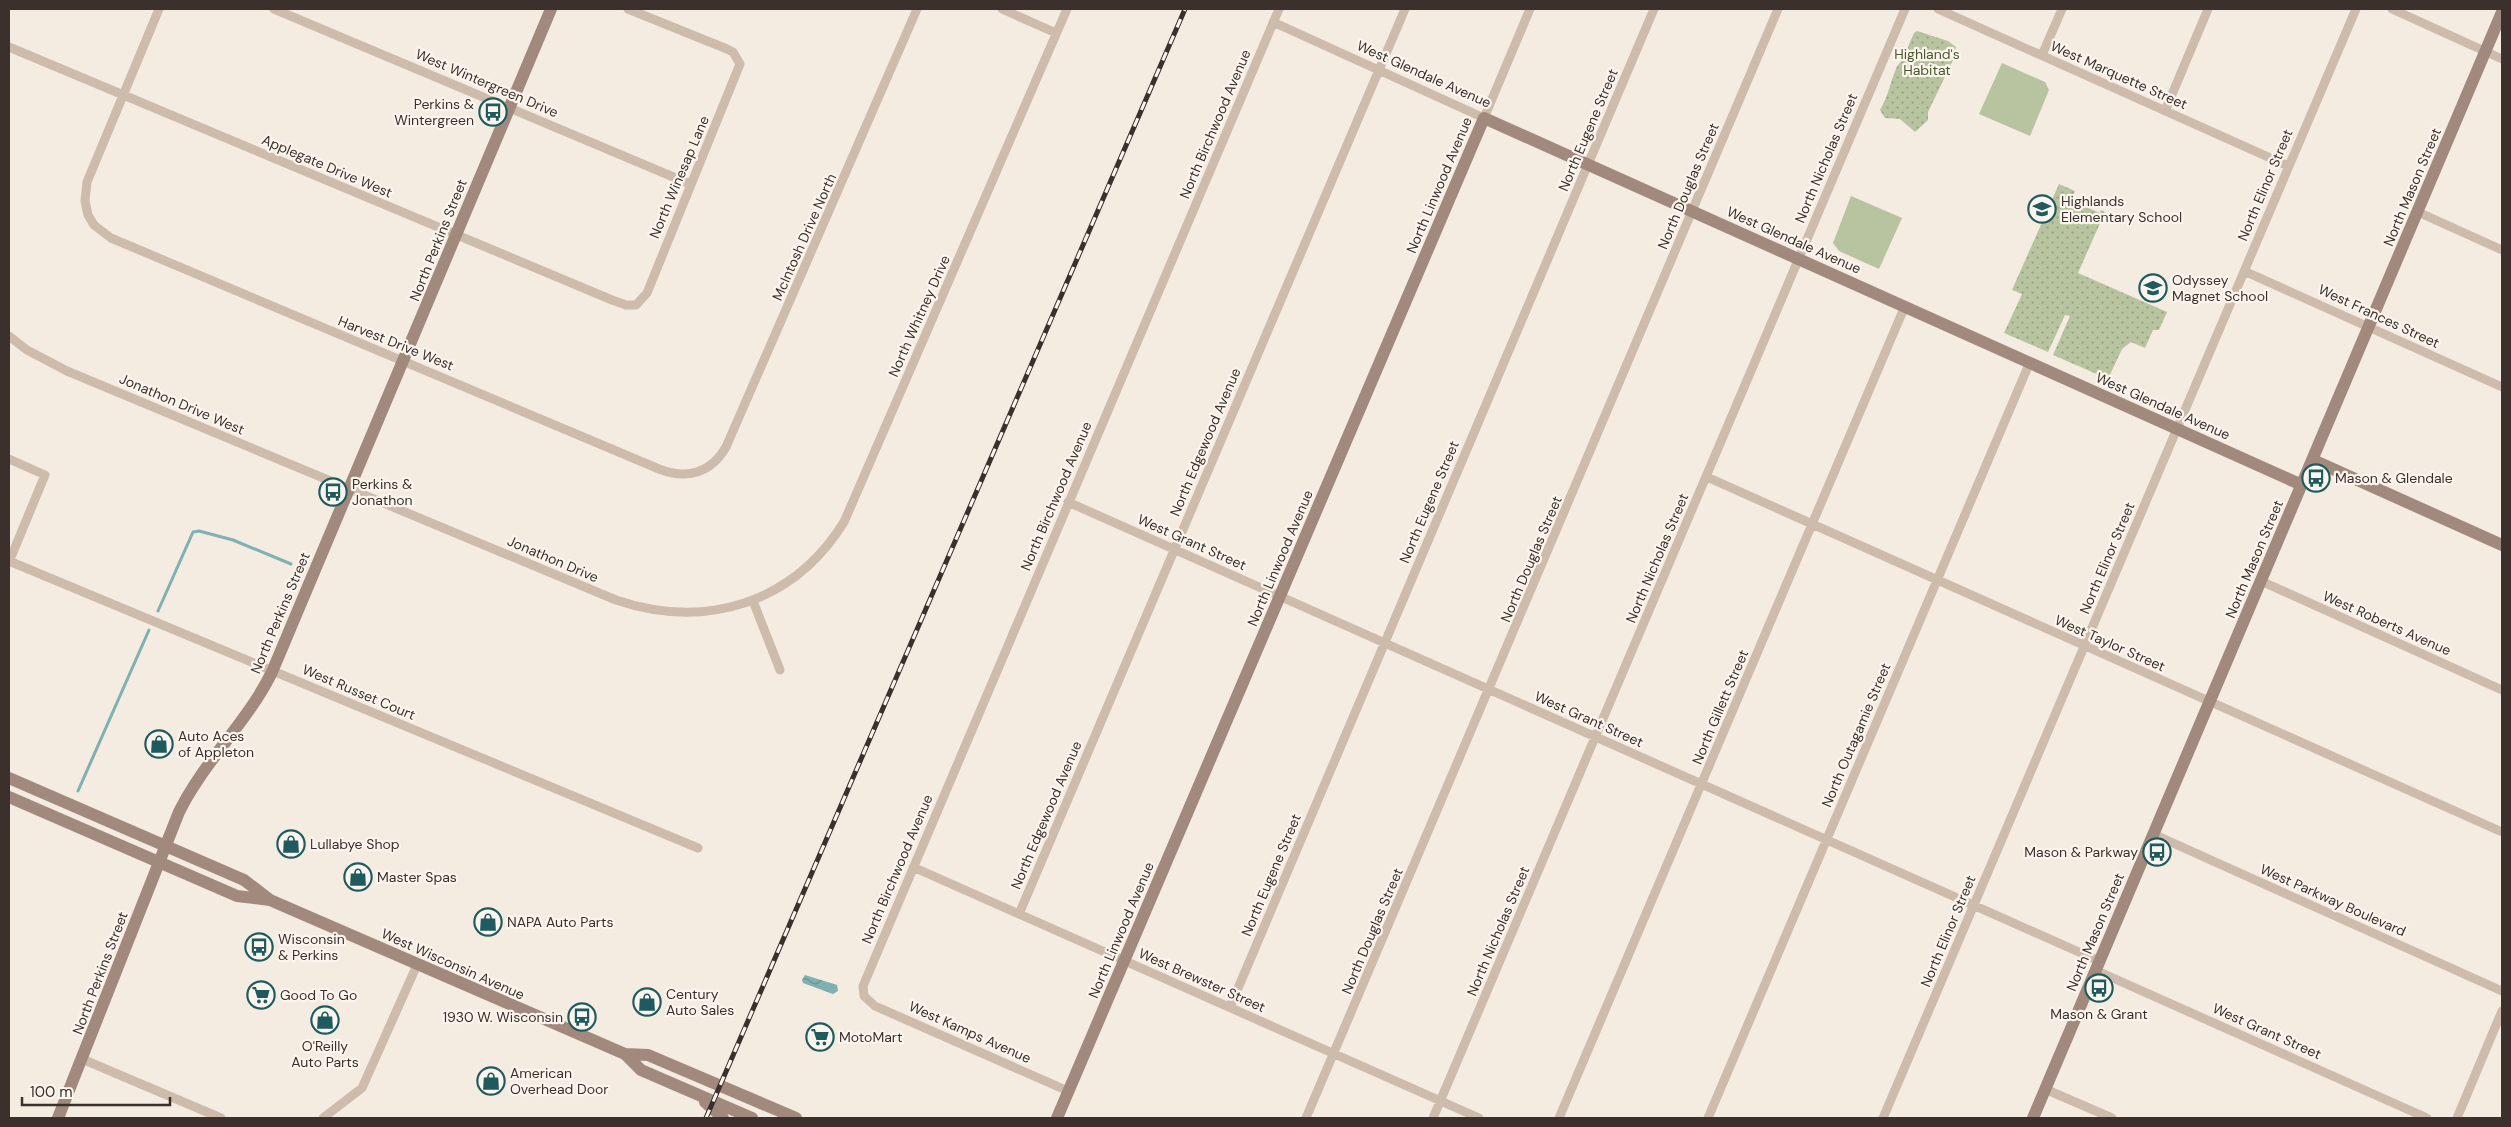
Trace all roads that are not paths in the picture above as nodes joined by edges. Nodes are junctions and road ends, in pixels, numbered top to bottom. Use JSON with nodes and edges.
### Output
{"nodes":[{"id":1,"x":159,"y":9,"type":"edge"},
{"id":2,"x":274,"y":9,"type":"edge"},
{"id":3,"x":551,"y":9,"type":"edge"},
{"id":4,"x":628,"y":9,"type":"edge"},
{"id":5,"x":917,"y":9,"type":"edge"},
{"id":6,"x":1002,"y":9,"type":"edge"},
{"id":7,"x":1067,"y":9,"type":"edge"},
{"id":8,"x":1279,"y":9,"type":"edge"},
{"id":9,"x":1405,"y":9,"type":"edge"},
{"id":10,"x":1530,"y":9,"type":"edge"},
{"id":11,"x":1654,"y":9,"type":"edge"},
{"id":12,"x":1778,"y":9,"type":"edge"},
{"id":13,"x":1905,"y":9,"type":"edge"},
{"id":14,"x":1938,"y":9,"type":"edge"},
{"id":15,"x":2062,"y":9,"type":"edge"},
{"id":16,"x":2208,"y":9,"type":"edge"},
{"id":17,"x":2356,"y":9,"type":"edge"},
{"id":18,"x":2392,"y":9,"type":"edge"},
{"id":19,"x":2502,"y":12,"type":"edge"},
{"id":20,"x":1273,"y":22,"type":"junction"},
{"id":21,"x":1056,"y":33,"type":"junction"},
{"id":22,"x":9,"y":47,"type":"edge"},
{"id":23,"x":2486,"y":51,"type":"junction"},
{"id":24,"x":2042,"y":55,"type":"junction"},
{"id":25,"x":2502,"y":59,"type":"edge"},
{"id":26,"x":1379,"y":70,"type":"junction"},
{"id":27,"x":122,"y":95,"type":"junction"},
{"id":28,"x":509,"y":107,"type":"junction"},
{"id":29,"x":2165,"y":111,"type":"junction"},
{"id":30,"x":1484,"y":118,"type":"junction"},
{"id":31,"x":1588,"y":164,"type":"junction"},
{"id":32,"x":2288,"y":166,"type":"junction"},
{"id":33,"x":690,"y":184,"type":"junction"},
{"id":34,"x":1693,"y":210,"type":"junction"},
{"id":35,"x":2418,"y":212,"type":"junction"},
{"id":36,"x":456,"y":234,"type":"junction"},
{"id":37,"x":2502,"y":250,"type":"edge"},
{"id":38,"x":1799,"y":258,"type":"junction"},
{"id":39,"x":2244,"y":271,"type":"junction"},
{"id":40,"x":636,"y":305,"type":"joint"},
{"id":41,"x":1905,"y":306,"type":"junction"},
{"id":42,"x":2369,"y":327,"type":"junction"},
{"id":43,"x":9,"y":336,"type":"edge"},
{"id":44,"x":404,"y":361,"type":"junction"},
{"id":45,"x":2030,"y":362,"type":"junction"},
{"id":46,"x":2502,"y":387,"type":"edge"},
{"id":47,"x":2178,"y":429,"type":"junction"},
{"id":48,"x":9,"y":460,"type":"edge"},
{"id":49,"x":2313,"y":460,"type":"junction"},
{"id":50,"x":705,"y":470,"type":"joint"},
{"id":51,"x":1707,"y":477,"type":"junction"},
{"id":52,"x":2302,"y":485,"type":"junction"},
{"id":53,"x":350,"y":489,"type":"junction"},
{"id":54,"x":1068,"y":502,"type":"junction"},
{"id":55,"x":1813,"y":524,"type":"junction"},
{"id":56,"x":2502,"y":545,"type":"edge"},
{"id":57,"x":1174,"y":549,"type":"junction"},
{"id":58,"x":9,"y":562,"type":"edge"},
{"id":59,"x":1937,"y":580,"type":"junction"},
{"id":60,"x":2261,"y":581,"type":"junction"},
{"id":61,"x":1280,"y":596,"type":"junction"},
{"id":62,"x":754,"y":601,"type":"junction"},
{"id":63,"x":1384,"y":642,"type":"junction"},
{"id":64,"x":2084,"y":646,"type":"junction"},
{"id":65,"x":780,"y":670,"type":"dead end"},
{"id":66,"x":272,"y":672,"type":"junction"},
{"id":67,"x":1490,"y":690,"type":"junction"},
{"id":68,"x":2502,"y":690,"type":"edge"},
{"id":69,"x":2210,"y":701,"type":"junction"},
{"id":70,"x":1596,"y":737,"type":"junction"},
{"id":71,"x":9,"y":778,"type":"edge"},
{"id":72,"x":1702,"y":784,"type":"junction"},
{"id":73,"x":9,"y":797,"type":"edge"},
{"id":74,"x":2502,"y":832,"type":"edge"},
{"id":75,"x":2153,"y":834,"type":"junction"},
{"id":76,"x":1826,"y":840,"type":"junction"},
{"id":77,"x":165,"y":846,"type":"junction"},
{"id":78,"x":698,"y":848,"type":"dead end"},
{"id":79,"x":159,"y":862,"type":"junction"},
{"id":80,"x":913,"y":867,"type":"junction"},
{"id":81,"x":270,"y":900,"type":"junction"},
{"id":82,"x":1974,"y":906,"type":"junction"},
{"id":83,"x":1019,"y":914,"type":"junction"},
{"id":84,"x":1125,"y":960,"type":"junction"},
{"id":85,"x":417,"y":964,"type":"junction"},
{"id":86,"x":2097,"y":966,"type":"junction"},
{"id":87,"x":2502,"y":991,"type":"edge"},
{"id":88,"x":864,"y":996,"type":"joint"},
{"id":89,"x":1230,"y":1007,"type":"junction"},
{"id":90,"x":2502,"y":1011,"type":"edge"},
{"id":91,"x":1334,"y":1053,"type":"junction"},
{"id":92,"x":624,"y":1054,"type":"junction"},
{"id":93,"x":82,"y":1059,"type":"junction"},
{"id":94,"x":2045,"y":1089,"type":"junction"},
{"id":95,"x":1068,"y":1091,"type":"junction"},
{"id":96,"x":695,"y":1094,"type":"junction"},
{"id":97,"x":1440,"y":1101,"type":"junction"},
{"id":98,"x":758,"y":1102,"type":"junction"},
{"id":99,"x":58,"y":1118,"type":"edge"},
{"id":100,"x":221,"y":1118,"type":"edge"},
{"id":101,"x":323,"y":1118,"type":"edge"},
{"id":102,"x":723,"y":1118,"type":"edge"},
{"id":103,"x":753,"y":1118,"type":"edge"},
{"id":104,"x":796,"y":1118,"type":"edge"},
{"id":105,"x":1057,"y":1118,"type":"edge"},
{"id":106,"x":1306,"y":1118,"type":"edge"},
{"id":107,"x":1433,"y":1118,"type":"edge"},
{"id":108,"x":1479,"y":1118,"type":"edge"},
{"id":109,"x":1559,"y":1118,"type":"edge"},
{"id":110,"x":1708,"y":1118,"type":"edge"},
{"id":111,"x":1883,"y":1118,"type":"edge"},
{"id":112,"x":2033,"y":1118,"type":"edge"},
{"id":113,"x":2112,"y":1118,"type":"edge"},
{"id":114,"x":2427,"y":1118,"type":"edge"},
{"id":115,"x":2457,"y":1118,"type":"edge"}],
"edges":[{"from":1,"to":27,"type":"street"},
{"from":2,"to":28,"type":"street","name":"West Wintergreen Drive"},
{"from":3,"to":28,"type":"street","name":"North Perkins Street"},
{"from":4,"to":33,"type":"street","name":"North Winesap Lane"},
{"from":5,"to":50,"type":"street","name":"McIntosh Drive North"},
{"from":6,"to":21,"type":"street"},
{"from":7,"to":21,"type":"street","name":"North Whitney Drive"},
{"from":8,"to":20,"type":"street","name":"North Birchwood Avenue"},
{"from":9,"to":26,"type":"street","name":"North Edgewood Avenue"},
{"from":10,"to":30,"type":"street","name":"North Linwood Avenue"},
{"from":11,"to":31,"type":"street","name":"North Eugene Street"},
{"from":12,"to":34,"type":"street","name":"North Douglas Street"},
{"from":13,"to":38,"type":"street","name":"North Nicholas Street"},
{"from":14,"to":24,"type":"street","name":"West Marquette Street"},
{"from":15,"to":24,"type":"street"},
{"from":16,"to":29,"type":"street"},
{"from":17,"to":32,"type":"street","name":"North Elinor Street"},
{"from":18,"to":23,"type":"street"},
{"from":19,"to":23,"type":"street","name":"North Mason Street"},
{"from":20,"to":26,"type":"street","name":"West Glendale Avenue"},
{"from":20,"to":54,"type":"street","name":"North Birchwood Avenue"},
{"from":21,"to":62,"type":"street","name":"North Whitney Drive"},
{"from":22,"to":27,"type":"street","name":"Applegate Drive West"},
{"from":23,"to":25,"type":"street"},
{"from":23,"to":35,"type":"street","name":"North Mason Street"},
{"from":24,"to":29,"type":"street","name":"West Marquette Street"},
{"from":26,"to":30,"type":"street","name":"West Glendale Avenue"},
{"from":26,"to":57,"type":"street","name":"North Edgewood Avenue"},
{"from":27,"to":36,"type":"street","name":"Applegate Drive West"},
{"from":27,"to":44,"type":"street","name":"Harvest Drive West"},
{"from":28,"to":33,"type":"street","name":"West Wintergreen Drive"},
{"from":28,"to":36,"type":"street","name":"North Perkins Street"},
{"from":29,"to":32,"type":"street","name":"West Marquette Street"},
{"from":30,"to":31,"type":"street","name":"West Glendale Avenue"},
{"from":30,"to":61,"type":"street","name":"North Linwood Avenue"},
{"from":31,"to":34,"type":"street","name":"West Glendale Avenue"},
{"from":31,"to":63,"type":"street","name":"North Eugene Street"},
{"from":32,"to":39,"type":"street","name":"North Elinor Street"},
{"from":33,"to":40,"type":"street","name":"North Winesap Lane"},
{"from":34,"to":38,"type":"street","name":"West Glendale Avenue"},
{"from":34,"to":67,"type":"street","name":"North Douglas Street"},
{"from":35,"to":37,"type":"street"},
{"from":35,"to":42,"type":"street","name":"North Mason Street"},
{"from":36,"to":40,"type":"street","name":"Applegate Drive West"},
{"from":36,"to":44,"type":"street","name":"North Perkins Street"},
{"from":38,"to":41,"type":"street","name":"West Glendale Avenue"},
{"from":38,"to":51,"type":"street","name":"North Nicholas Street"},
{"from":39,"to":42,"type":"street","name":"West Frances Street"},
{"from":39,"to":47,"type":"street","name":"North Elinor Street"},
{"from":41,"to":45,"type":"street","name":"West Glendale Avenue"},
{"from":41,"to":55,"type":"street","name":"North Gillett Street"},
{"from":42,"to":46,"type":"street","name":"West Frances Street"},
{"from":42,"to":49,"type":"street","name":"North Mason Street"},
{"from":43,"to":53,"type":"street","name":"Jonathon Drive West"},
{"from":44,"to":50,"type":"street","name":"Harvest Drive West"},
{"from":44,"to":53,"type":"street","name":"North Perkins Street"},
{"from":45,"to":47,"type":"street","name":"West Glendale Avenue"},
{"from":45,"to":59,"type":"street","name":"North Outagamie Street"},
{"from":47,"to":52,"type":"street","name":"West Glendale Avenue"},
{"from":47,"to":64,"type":"street","name":"North Elinor Street"},
{"from":48,"to":58,"type":"street"},
{"from":49,"to":52,"type":"street","name":"North Mason Street"},
{"from":49,"to":56,"type":"street"},
{"from":51,"to":55,"type":"street","name":"West Taylor Street"},
{"from":51,"to":70,"type":"street","name":"North Nicholas Street"},
{"from":52,"to":60,"type":"street","name":"North Mason Street"},
{"from":53,"to":62,"type":"street","name":"Jonathon Drive"},
{"from":53,"to":66,"type":"street","name":"North Perkins Street"},
{"from":54,"to":57,"type":"street","name":"West Grant Street"},
{"from":54,"to":80,"type":"street","name":"North Birchwood Avenue"},
{"from":55,"to":59,"type":"street","name":"West Taylor Street"},
{"from":55,"to":72,"type":"street","name":"North Gillett Street"},
{"from":57,"to":61,"type":"street","name":"West Grant Street"},
{"from":57,"to":83,"type":"street","name":"North Edgewood Avenue"},
{"from":58,"to":66,"type":"street","name":"West Russet Court"},
{"from":59,"to":64,"type":"street","name":"West Taylor Street"},
{"from":59,"to":76,"type":"street","name":"North Outagamie Street"},
{"from":60,"to":68,"type":"street","name":"West Roberts Avenue"},
{"from":60,"to":69,"type":"street","name":"North Mason Street"},
{"from":61,"to":63,"type":"street","name":"West Grant Street"},
{"from":61,"to":84,"type":"street","name":"North Linwood Avenue"},
{"from":62,"to":65,"type":"street"},
{"from":63,"to":67,"type":"street","name":"West Grant Street"},
{"from":63,"to":89,"type":"street","name":"North Eugene Street"},
{"from":64,"to":69,"type":"street","name":"West Taylor Street"},
{"from":64,"to":82,"type":"street","name":"North Elinor Street"},
{"from":66,"to":77,"type":"street","name":"North Perkins Street"},
{"from":66,"to":78,"type":"street","name":"West Russet Court"},
{"from":67,"to":70,"type":"street","name":"West Grant Street"},
{"from":67,"to":91,"type":"street","name":"North Douglas Street"},
{"from":69,"to":74,"type":"street","name":"West Taylor Street"},
{"from":69,"to":75,"type":"street","name":"North Mason Street"},
{"from":70,"to":72,"type":"street","name":"West Grant Street"},
{"from":70,"to":97,"type":"street","name":"North Nicholas Street"},
{"from":71,"to":77,"type":"street","name":"West Wisconsin Avenue"},
{"from":72,"to":76,"type":"street","name":"West Grant Street"},
{"from":72,"to":109,"type":"street","name":"North Gillett Street"},
{"from":73,"to":79,"type":"street","name":"West Wisconsin Avenue"},
{"from":75,"to":86,"type":"street","name":"North Mason Street"},
{"from":75,"to":87,"type":"street","name":"West Parkway Boulevard"},
{"from":76,"to":82,"type":"street","name":"West Grant Street"},
{"from":76,"to":110,"type":"street","name":"North Outagamie Street"},
{"from":77,"to":79,"type":"street","name":"North Perkins Street"},
{"from":77,"to":81,"type":"street","name":"West Wisconsin Avenue"},
{"from":79,"to":81,"type":"street","name":"West Wisconsin Avenue"},
{"from":79,"to":93,"type":"street","name":"North Perkins Street"},
{"from":80,"to":83,"type":"street","name":"West Brewster Street"},
{"from":80,"to":88,"type":"street","name":"North Birchwood Avenue"},
{"from":81,"to":85,"type":"street","name":"West Wisconsin Avenue"},
{"from":82,"to":86,"type":"street","name":"West Grant Street"},
{"from":82,"to":111,"type":"street","name":"North Elinor Street"},
{"from":83,"to":84,"type":"street","name":"West Brewster Street"},
{"from":84,"to":89,"type":"street","name":"West Brewster Street"},
{"from":84,"to":95,"type":"street","name":"North Linwood Avenue"},
{"from":85,"to":92,"type":"street","name":"West Wisconsin Avenue"},
{"from":85,"to":101,"type":"street"},
{"from":86,"to":94,"type":"street","name":"North Mason Street"},
{"from":86,"to":114,"type":"street","name":"West Grant Street"},
{"from":88,"to":95,"type":"street","name":"West Kamps Avenue"},
{"from":89,"to":91,"type":"street","name":"West Brewster Street"},
{"from":90,"to":115,"type":"street"},
{"from":91,"to":97,"type":"street","name":"West Brewster Street"},
{"from":91,"to":106,"type":"street","name":"North Douglas Street"},
{"from":92,"to":96,"type":"street","name":"West Wisconsin Avenue"},
{"from":92,"to":98,"type":"street","name":"West Wisconsin Avenue"},
{"from":93,"to":99,"type":"street","name":"North Perkins Street"},
{"from":93,"to":100,"type":"street"},
{"from":94,"to":112,"type":"street","name":"North Mason Street"},
{"from":94,"to":113,"type":"street"},
{"from":95,"to":105,"type":"street","name":"North Linwood Avenue"},
{"from":96,"to":102,"type":"street"},
{"from":96,"to":103,"type":"street","name":"West Wisconsin Avenue"},
{"from":97,"to":107,"type":"street","name":"North Nicholas Street"},
{"from":97,"to":108,"type":"street","name":"West Brewster Street"},
{"from":98,"to":103,"type":"street"},
{"from":98,"to":104,"type":"street","name":"West Wisconsin Avenue"}]}
